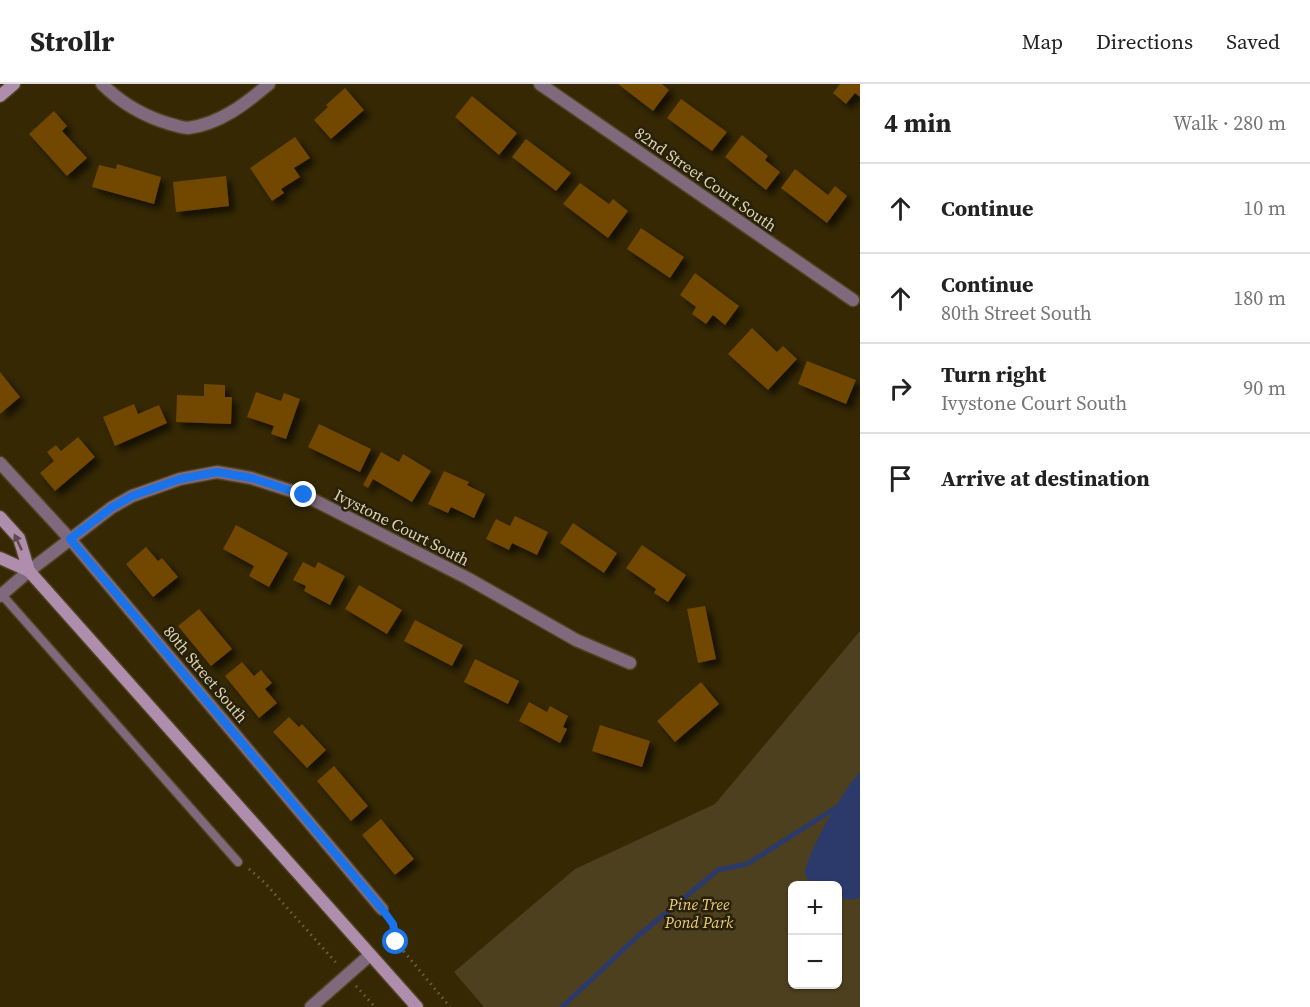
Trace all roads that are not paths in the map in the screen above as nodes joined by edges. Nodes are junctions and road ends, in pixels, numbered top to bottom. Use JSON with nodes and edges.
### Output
{"nodes":[{"id":1,"x":14,"y":84,"type":"edge"},
{"id":2,"x":102,"y":84,"type":"edge"},
{"id":3,"x":268,"y":84,"type":"edge"},
{"id":4,"x":540,"y":84,"type":"edge"},
{"id":5,"x":0,"y":96,"type":"edge"},
{"id":6,"x":853,"y":300,"type":"dead end"},
{"id":7,"x":0,"y":463,"type":"edge"},
{"id":8,"x":0,"y":517,"type":"edge"},
{"id":9,"x":70,"y":539,"type":"junction"},
{"id":10,"x":0,"y":558,"type":"edge"},
{"id":11,"x":29,"y":571,"type":"junction"},
{"id":12,"x":1,"y":596,"type":"edge"},
{"id":13,"x":630,"y":663,"type":"dead end"},
{"id":14,"x":238,"y":862,"type":"road end"},
{"id":15,"x":382,"y":909,"type":"road end"},
{"id":16,"x":370,"y":955,"type":"junction"},
{"id":17,"x":311,"y":1007,"type":"edge"},
{"id":18,"x":417,"y":1007,"type":"edge"}],
"edges":[{"from":1,"to":5,"type":"main road"},
{"from":2,"to":3,"type":"street"},
{"from":4,"to":6,"type":"street","name":"82nd Street Court South"},
{"from":7,"to":9,"type":"street","name":"80th Street South"},
{"from":11,"to":8,"type":"main road","one_way":true},
{"from":9,"to":11,"type":"street","name":"Ivystone Court South"},
{"from":9,"to":13,"type":"street","name":"Ivystone Court South"},
{"from":9,"to":15,"type":"street","name":"80th Street South"},
{"from":10,"to":11,"type":"main road"},
{"from":11,"to":12,"type":"street","name":"Ivystone Court South"},
{"from":11,"to":16,"type":"main road"},
{"from":12,"to":14,"type":"lane"},
{"from":16,"to":17,"type":"street"},
{"from":16,"to":18,"type":"main road"}]}
